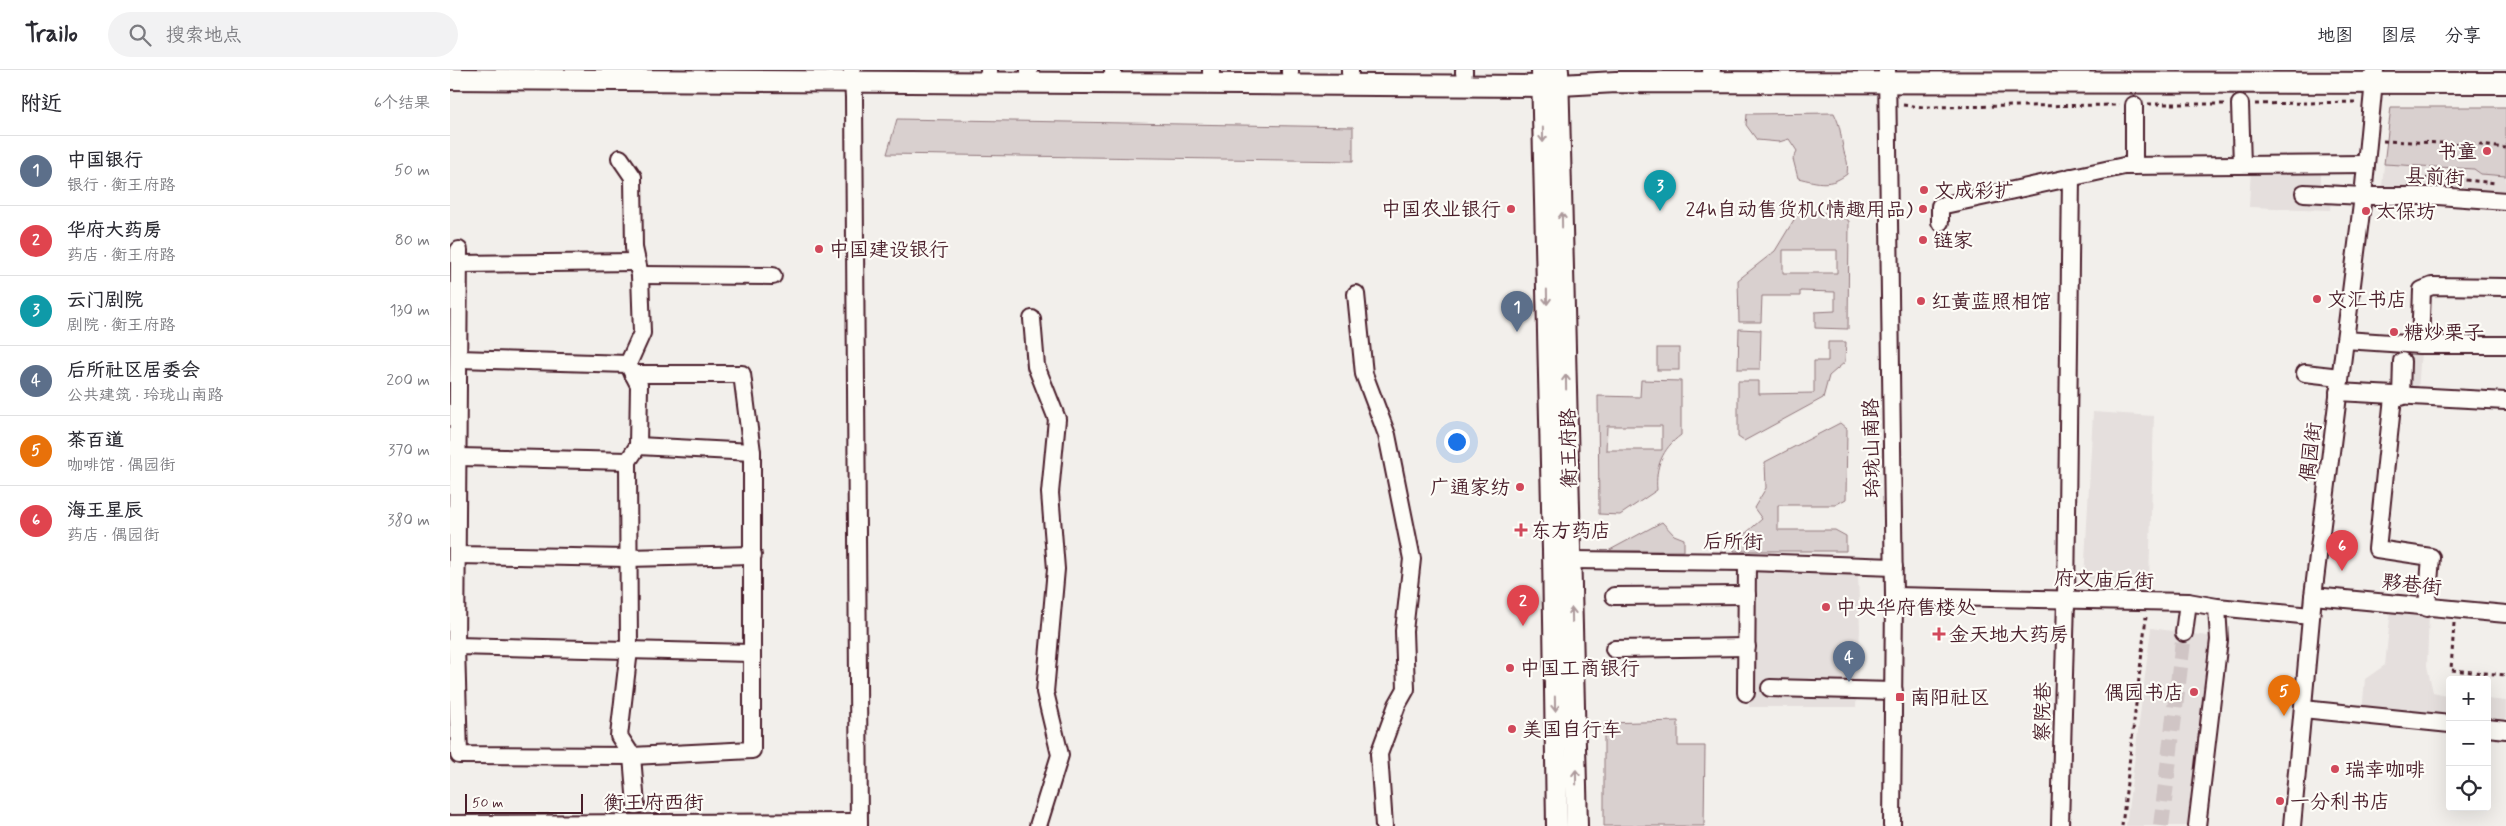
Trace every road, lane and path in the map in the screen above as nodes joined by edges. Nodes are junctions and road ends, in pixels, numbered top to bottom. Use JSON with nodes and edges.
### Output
{"nodes":[{"id":1,"x":714,"y":70,"type":"edge"},
{"id":2,"x":989,"y":71,"type":"edge"},
{"id":3,"x":1029,"y":71,"type":"edge"},
{"id":4,"x":1113,"y":71,"type":"edge"},
{"id":5,"x":1211,"y":71,"type":"edge"},
{"id":6,"x":1290,"y":71,"type":"edge"},
{"id":7,"x":1712,"y":71,"type":"edge"},
{"id":8,"x":1350,"y":72,"type":"edge"},
{"id":9,"x":1464,"y":72,"type":"edge"},
{"id":10,"x":2506,"y":72,"type":"edge"},
{"id":11,"x":853,"y":74,"type":"edge"},
{"id":12,"x":1887,"y":75,"type":"edge"},
{"id":13,"x":2375,"y":75,"type":"edge"},
{"id":14,"x":1550,"y":76,"type":"edge"},
{"id":15,"x":450,"y":79,"type":"edge"},
{"id":16,"x":2506,"y":83,"type":"edge"},
{"id":17,"x":2134,"y":104,"type":"dead end"},
{"id":18,"x":2240,"y":104,"type":"dead end"},
{"id":19,"x":2368,"y":141,"type":"junction"},
{"id":20,"x":2506,"y":148,"type":"edge"},
{"id":21,"x":620,"y":158,"type":"dead end"},
{"id":22,"x":2242,"y":164,"type":"junction"},
{"id":23,"x":2366,"y":164,"type":"junction"},
{"id":24,"x":2134,"y":166,"type":"junction"},
{"id":25,"x":2071,"y":177,"type":"junction"},
{"id":26,"x":2304,"y":192,"type":"dead end"},
{"id":27,"x":2363,"y":196,"type":"junction"},
{"id":28,"x":2506,"y":201,"type":"edge"},
{"id":29,"x":1940,"y":222,"type":"dead end"},
{"id":30,"x":639,"y":268,"type":"junction"},
{"id":31,"x":773,"y":276,"type":"dead end"},
{"id":32,"x":2506,"y":287,"type":"edge"},
{"id":33,"x":1356,"y":294,"type":"dead end"},
{"id":34,"x":1032,"y":319,"type":"dead end"},
{"id":35,"x":2345,"y":340,"type":"junction"},
{"id":36,"x":2506,"y":344,"type":"edge"},
{"id":37,"x":2420,"y":345,"type":"junction"},
{"id":38,"x":459,"y":359,"type":"junction"},
{"id":39,"x":2402,"y":361,"type":"dead end"},
{"id":40,"x":630,"y":369,"type":"junction"},
{"id":41,"x":2304,"y":373,"type":"dead end"},
{"id":42,"x":2339,"y":385,"type":"junction"},
{"id":43,"x":2397,"y":397,"type":"junction"},
{"id":44,"x":2506,"y":401,"type":"edge"},
{"id":45,"x":638,"y":446,"type":"junction"},
{"id":46,"x":752,"y":452,"type":"junction"},
{"id":47,"x":458,"y":457,"type":"junction"},
{"id":48,"x":628,"y":461,"type":"junction"},
{"id":49,"x":457,"y":555,"type":"junction"},
{"id":50,"x":754,"y":555,"type":"junction"},
{"id":51,"x":628,"y":558,"type":"junction"},
{"id":52,"x":1571,"y":560,"type":"junction"},
{"id":53,"x":1747,"y":562,"type":"junction"},
{"id":54,"x":1894,"y":567,"type":"junction"},
{"id":55,"x":1747,"y":595,"type":"junction"},
{"id":56,"x":1614,"y":596,"type":"dead end"},
{"id":57,"x":1894,"y":596,"type":"junction"},
{"id":58,"x":2313,"y":596,"type":"junction"},
{"id":59,"x":2066,"y":599,"type":"junction"},
{"id":60,"x":2148,"y":601,"type":"junction"},
{"id":61,"x":2188,"y":602,"type":"junction"},
{"id":62,"x":2217,"y":607,"type":"junction"},
{"id":63,"x":2427,"y":608,"type":"junction"},
{"id":64,"x":2457,"y":610,"type":"junction"},
{"id":65,"x":2506,"y":614,"type":"edge"},
{"id":66,"x":2311,"y":616,"type":"junction"},
{"id":67,"x":2184,"y":632,"type":"tunnel mouth"},
{"id":68,"x":456,"y":646,"type":"junction"},
{"id":69,"x":1747,"y":647,"type":"junction"},
{"id":70,"x":1614,"y":649,"type":"dead end"},
{"id":71,"x":629,"y":650,"type":"junction"},
{"id":72,"x":751,"y":654,"type":"junction"},
{"id":73,"x":2506,"y":675,"type":"edge"},
{"id":74,"x":1770,"y":688,"type":"dead end"},
{"id":75,"x":1894,"y":691,"type":"junction"},
{"id":76,"x":1746,"y":693,"type":"dead end"},
{"id":77,"x":2303,"y":709,"type":"junction"},
{"id":78,"x":2446,"y":724,"type":"edge"},
{"id":79,"x":2491,"y":728,"type":"edge"},
{"id":80,"x":2506,"y":730,"type":"edge"},
{"id":81,"x":632,"y":756,"type":"junction"},
{"id":82,"x":636,"y":805,"type":"dead end"},
{"id":83,"x":450,"y":824,"type":"edge"},
{"id":84,"x":859,"y":824,"type":"edge"},
{"id":85,"x":567,"y":825,"type":"edge"},
{"id":86,"x":1038,"y":826,"type":"edge"},
{"id":87,"x":1384,"y":826,"type":"edge"},
{"id":88,"x":1557,"y":826,"type":"edge"},
{"id":89,"x":1577,"y":826,"type":"edge"},
{"id":90,"x":1892,"y":826,"type":"edge"},
{"id":91,"x":2060,"y":826,"type":"edge"},
{"id":92,"x":2122,"y":826,"type":"edge"},
{"id":93,"x":2197,"y":826,"type":"edge"},
{"id":94,"x":2292,"y":826,"type":"edge"}],
"edges":[{"from":1,"to":11,"type":"main road"},
{"from":2,"to":3,"type":"main road"},
{"from":2,"to":11,"type":"main road"},
{"from":3,"to":4,"type":"main road"},
{"from":4,"to":5,"type":"main road"},
{"from":5,"to":6,"type":"main road"},
{"from":6,"to":8,"type":"main road"},
{"from":7,"to":12,"type":"main road"},
{"from":7,"to":14,"type":"main road"},
{"from":8,"to":9,"type":"main road"},
{"from":9,"to":14,"type":"main road"},
{"from":10,"to":13,"type":"main road"},
{"from":11,"to":14,"type":"main road"},
{"from":11,"to":15,"type":"main road"},
{"from":11,"to":84,"type":"street"},
{"from":12,"to":13,"type":"main road"},
{"from":12,"to":14,"type":"main road"},
{"from":12,"to":54,"type":"street","name":"玲珑山南路"},
{"from":13,"to":16,"type":"main road"},
{"from":13,"to":19,"type":"street","name":"偶园街"},
{"from":52,"to":14,"type":"main road","name":"衡王府路","one_way":true},
{"from":14,"to":88,"type":"main road","name":"衡王府路","one_way":true},
{"from":17,"to":24,"type":"street"},
{"from":18,"to":22,"type":"street"},
{"from":19,"to":20,"type":"path"},
{"from":19,"to":23,"type":"street","name":"偶园街"},
{"from":21,"to":30,"type":"street"},
{"from":22,"to":23,"type":"street"},
{"from":22,"to":24,"type":"street"},
{"from":23,"to":27,"type":"street","name":"偶园街"},
{"from":24,"to":25,"type":"street"},
{"from":25,"to":29,"type":"street"},
{"from":25,"to":59,"type":"street","name":"察院巷"},
{"from":26,"to":27,"type":"street","name":"县前街"},
{"from":27,"to":28,"type":"street","name":"县前街"},
{"from":27,"to":35,"type":"street","name":"偶园街"},
{"from":30,"to":31,"type":"street"},
{"from":30,"to":38,"type":"street"},
{"from":30,"to":40,"type":"street"},
{"from":32,"to":37,"type":"street"},
{"from":33,"to":87,"type":"street"},
{"from":34,"to":86,"type":"street"},
{"from":35,"to":37,"type":"street"},
{"from":35,"to":42,"type":"street","name":"偶园街"},
{"from":36,"to":37,"type":"street"},
{"from":38,"to":40,"type":"street"},
{"from":38,"to":47,"type":"street"},
{"from":39,"to":43,"type":"street"},
{"from":40,"to":45,"type":"street"},
{"from":40,"to":46,"type":"street"},
{"from":41,"to":42,"type":"street"},
{"from":42,"to":43,"type":"street"},
{"from":42,"to":58,"type":"street","name":"偶园街"},
{"from":43,"to":44,"type":"street"},
{"from":43,"to":63,"type":"street"},
{"from":45,"to":46,"type":"street"},
{"from":45,"to":48,"type":"street"},
{"from":46,"to":50,"type":"street"},
{"from":47,"to":48,"type":"street"},
{"from":47,"to":49,"type":"street"},
{"from":48,"to":51,"type":"street"},
{"from":49,"to":51,"type":"street"},
{"from":49,"to":68,"type":"street"},
{"from":50,"to":51,"type":"street"},
{"from":50,"to":72,"type":"street"},
{"from":51,"to":71,"type":"street"},
{"from":52,"to":53,"type":"street","name":"后所街"},
{"from":89,"to":52,"type":"main road","name":"衡王府路","one_way":true},
{"from":53,"to":54,"type":"street","name":"后所街"},
{"from":53,"to":55,"type":"street"},
{"from":54,"to":57,"type":"street","name":"玲珑山南路"},
{"from":55,"to":56,"type":"street"},
{"from":55,"to":69,"type":"street"},
{"from":57,"to":59,"type":"street","name":"府文庙后街"},
{"from":57,"to":75,"type":"street","name":"玲珑山南路"},
{"from":58,"to":63,"type":"street","name":"夥巷街"},
{"from":58,"to":66,"type":"street","name":"偶园街"},
{"from":59,"to":60,"type":"street","name":"府文庙后街"},
{"from":59,"to":91,"type":"street","name":"察院巷"},
{"from":60,"to":61,"type":"street","name":"府文庙后街"},
{"from":60,"to":92,"type":"path"},
{"from":61,"to":62,"type":"street","name":"府文庙后街"},
{"from":61,"to":67,"type":"street"},
{"from":62,"to":66,"type":"street","name":"府文庙后街"},
{"from":62,"to":93,"type":"street"},
{"from":63,"to":64,"type":"street","name":"夥巷街"},
{"from":64,"to":65,"type":"street","name":"夥巷街"},
{"from":64,"to":73,"type":"path"},
{"from":66,"to":77,"type":"street","name":"偶园街"},
{"from":68,"to":71,"type":"street"},
{"from":68,"to":81,"type":"street"},
{"from":69,"to":70,"type":"street"},
{"from":69,"to":76,"type":"street"},
{"from":71,"to":72,"type":"street"},
{"from":71,"to":81,"type":"street"},
{"from":72,"to":81,"type":"street"},
{"from":74,"to":75,"type":"street"},
{"from":75,"to":90,"type":"street","name":"玲珑山南路"},
{"from":77,"to":78,"type":"street"},
{"from":77,"to":94,"type":"street","name":"偶园街"},
{"from":79,"to":80,"type":"street"},
{"from":81,"to":82,"type":"street"},
{"from":83,"to":85,"type":"street","name":"衡王府西街"},
{"from":84,"to":85,"type":"street","name":"衡王府西街"}]}
